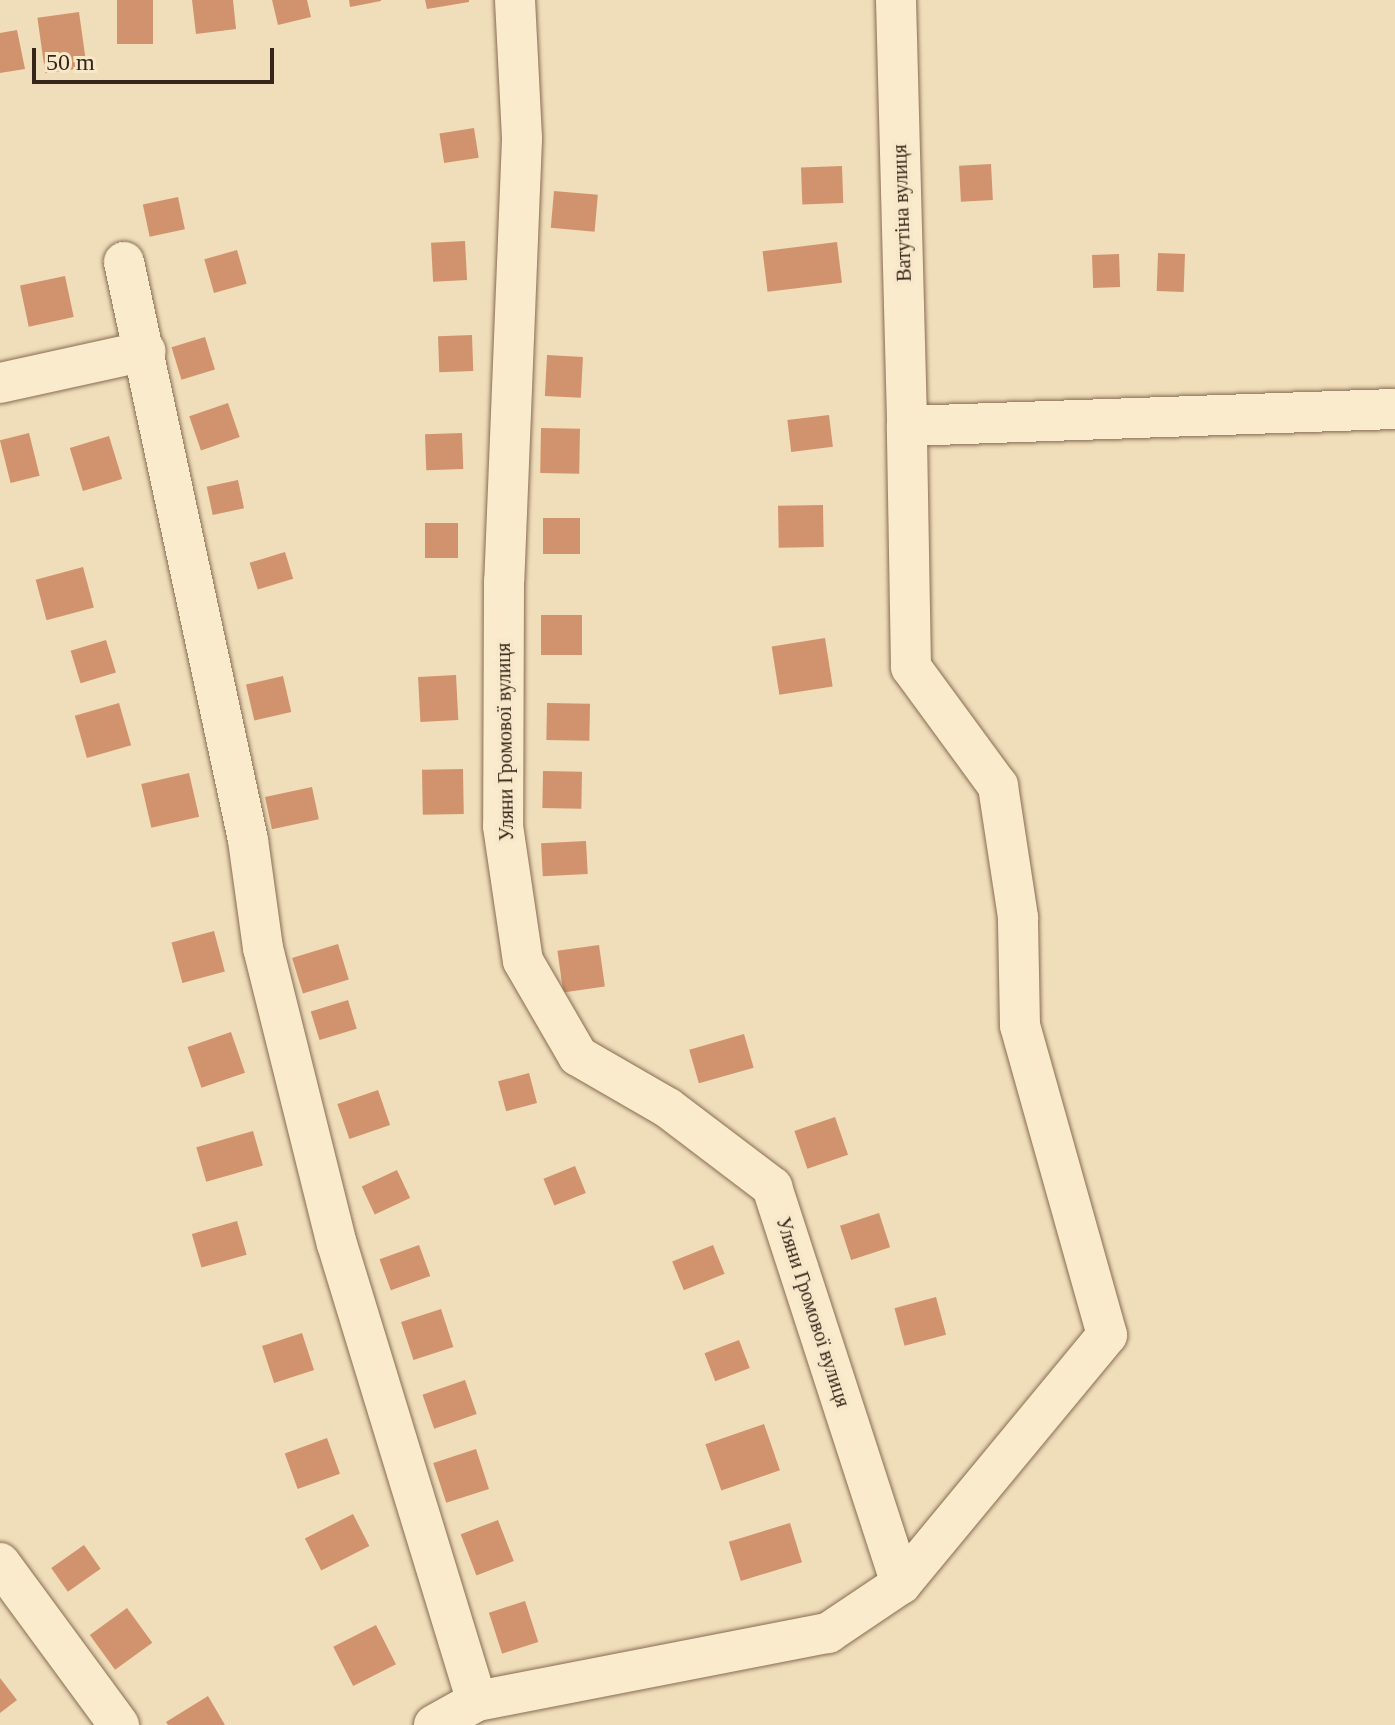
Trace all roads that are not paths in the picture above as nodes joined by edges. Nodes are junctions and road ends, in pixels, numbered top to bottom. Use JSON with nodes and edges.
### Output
{"nodes":[{"id":1,"x":515,"y":0,"type":"edge"},
{"id":2,"x":896,"y":0,"type":"edge"},
{"id":3,"x":124,"y":262,"type":"dead end"},
{"id":4,"x":146,"y":351,"type":"junction"},
{"id":5,"x":0,"y":383,"type":"edge"},
{"id":6,"x":1395,"y":409,"type":"edge"},
{"id":7,"x":907,"y":426,"type":"junction"},
{"id":8,"x":0,"y":1563,"type":"edge"},
{"id":9,"x":901,"y":1584,"type":"junction"},
{"id":10,"x":477,"y":1701,"type":"junction"},
{"id":11,"x":119,"y":1725,"type":"edge"},
{"id":12,"x":434,"y":1725,"type":"edge"}],
"edges":[{"from":1,"to":9,"type":"street","name":"Уляни Громової вулиця"},
{"from":2,"to":7,"type":"street","name":"Ватутіна вулиця"},
{"from":3,"to":4,"type":"street"},
{"from":4,"to":5,"type":"street"},
{"from":4,"to":10,"type":"street"},
{"from":6,"to":7,"type":"street"},
{"from":7,"to":9,"type":"street","name":"Ватутіна вулиця"},
{"from":8,"to":11,"type":"street"},
{"from":9,"to":10,"type":"street"},
{"from":10,"to":12,"type":"street"}]}
